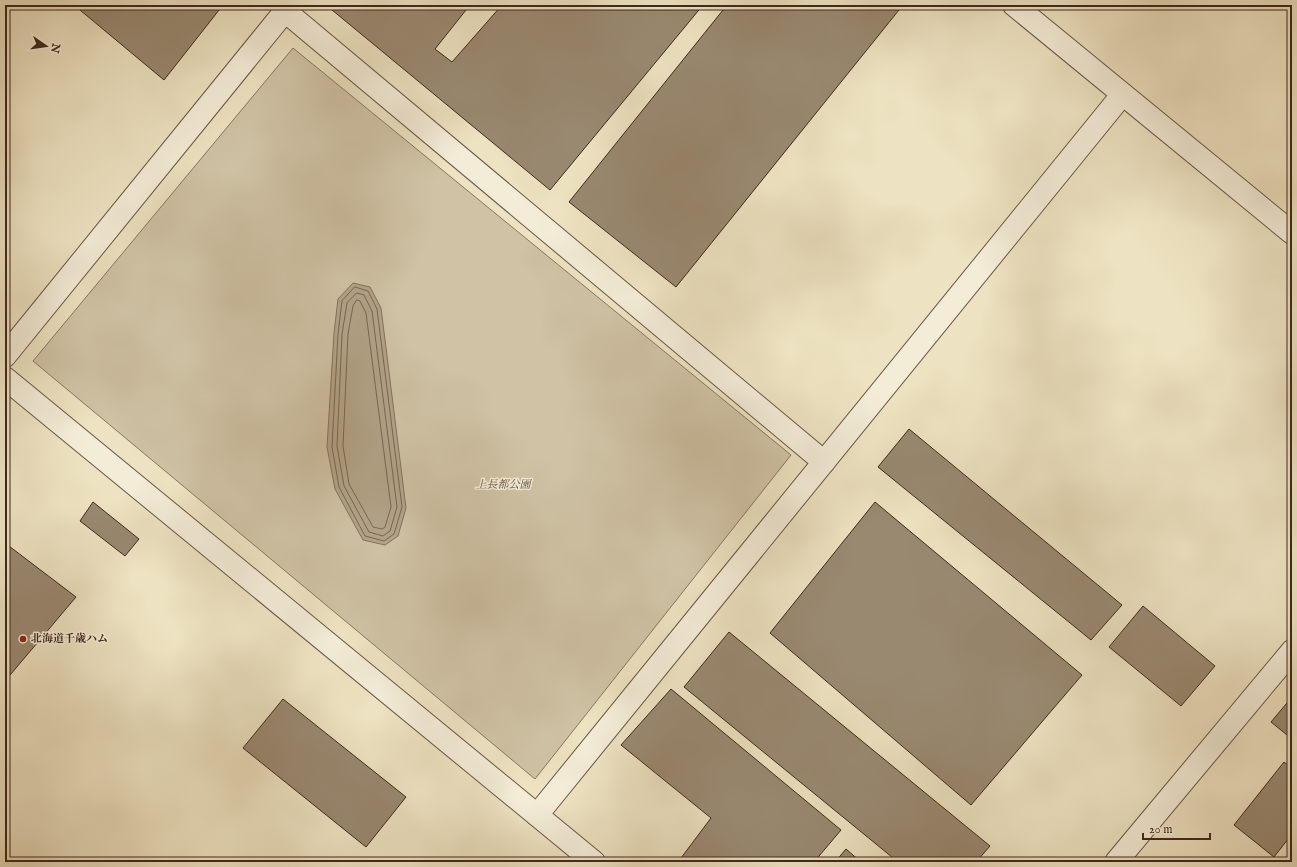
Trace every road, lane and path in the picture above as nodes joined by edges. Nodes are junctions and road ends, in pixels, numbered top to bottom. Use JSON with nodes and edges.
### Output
{"nodes":[{"id":1,"x":1014,"y":5,"type":"edge"},
{"id":2,"x":288,"y":8,"type":"edge"},
{"id":3,"x":1122,"y":94,"type":"junction"},
{"id":4,"x":1292,"y":233,"type":"edge"},
{"id":5,"x":5,"y":356,"type":"edge"},
{"id":6,"x":5,"y":378,"type":"edge"},
{"id":7,"x":824,"y":462,"type":"junction"},
{"id":8,"x":1292,"y":651,"type":"edge"},
{"id":9,"x":537,"y":815,"type":"junction"},
{"id":10,"x":594,"y":862,"type":"edge"},
{"id":11,"x":1116,"y":862,"type":"edge"}],
"edges":[{"from":1,"to":3,"type":"street"},
{"from":2,"to":5,"type":"street"},
{"from":2,"to":7,"type":"street"},
{"from":3,"to":4,"type":"street"},
{"from":3,"to":7,"type":"street"},
{"from":6,"to":9,"type":"street"},
{"from":7,"to":9,"type":"street"},
{"from":8,"to":11,"type":"street"},
{"from":9,"to":10,"type":"street"}]}
